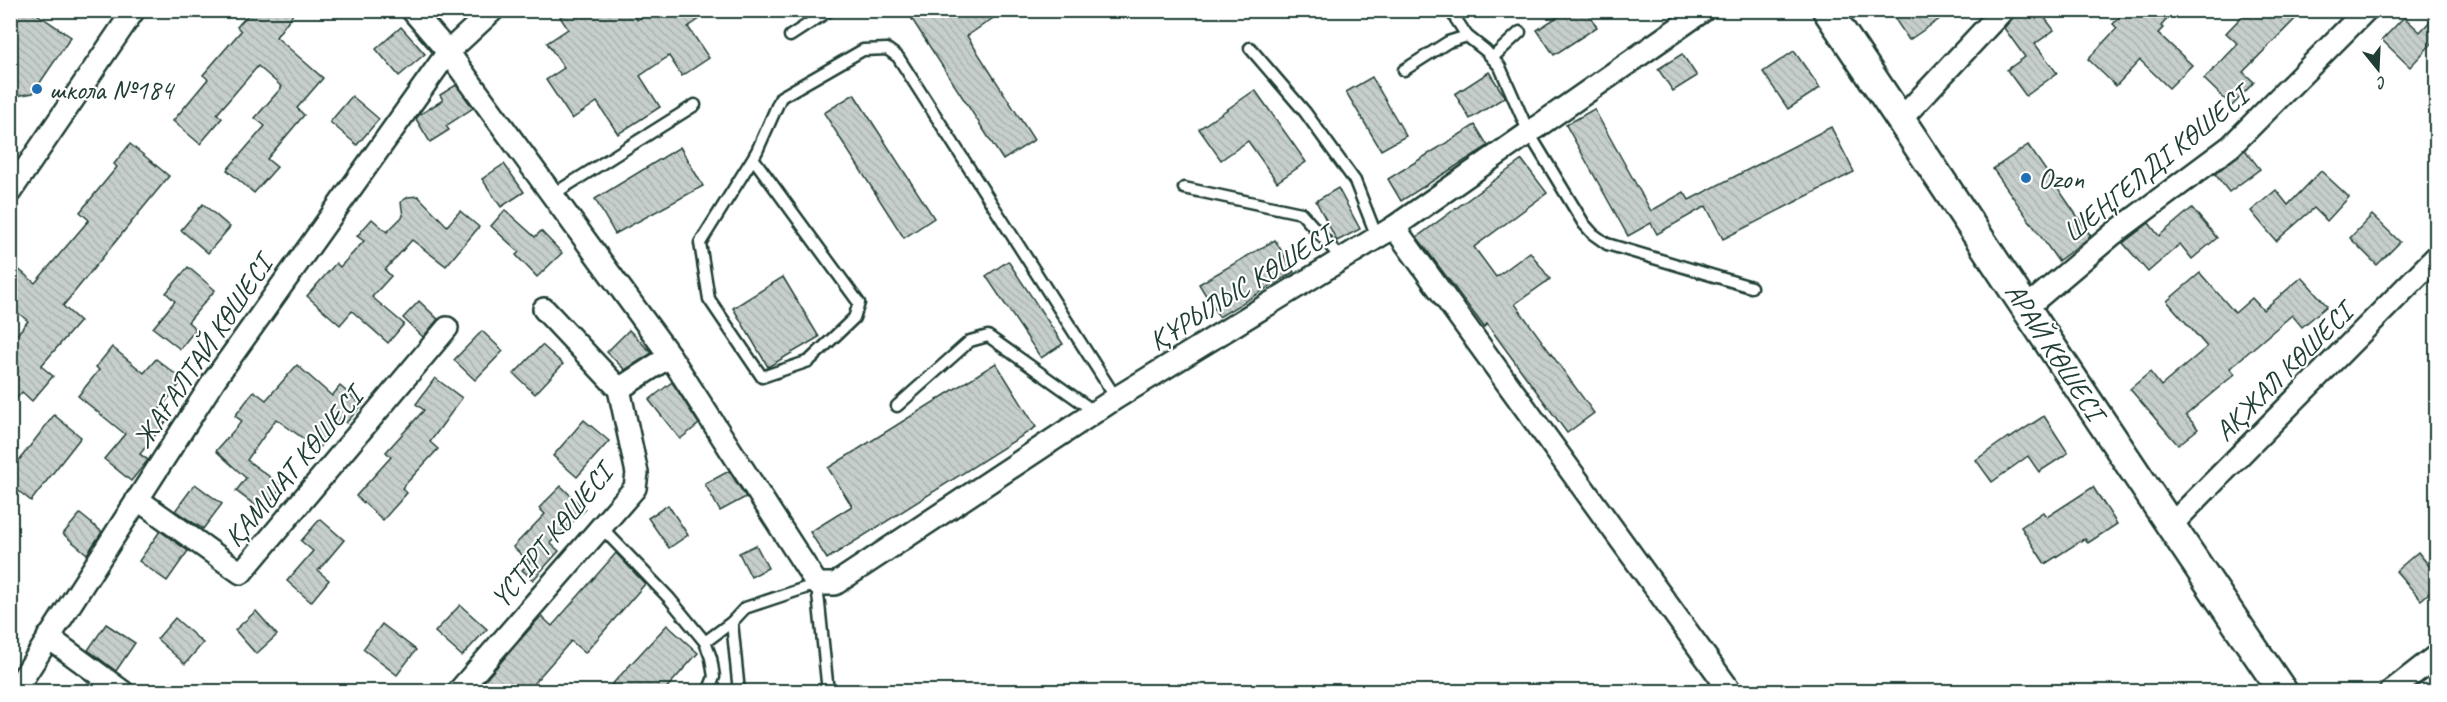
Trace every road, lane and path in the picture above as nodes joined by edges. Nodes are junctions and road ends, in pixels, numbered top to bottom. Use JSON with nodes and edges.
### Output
{"nodes":[{"id":1,"x":134,"y":10,"type":"edge"},
{"id":2,"x":412,"y":10,"type":"edge"},
{"id":3,"x":493,"y":10,"type":"edge"},
{"id":4,"x":830,"y":10,"type":"edge"},
{"id":5,"x":1450,"y":10,"type":"edge"},
{"id":6,"x":1704,"y":10,"type":"edge"},
{"id":7,"x":1827,"y":10,"type":"edge"},
{"id":8,"x":2003,"y":10,"type":"edge"},
{"id":9,"x":2366,"y":10,"type":"edge"},
{"id":10,"x":1520,"y":32,"type":"dead end"},
{"id":11,"x":790,"y":36,"type":"dead end"},
{"id":12,"x":1467,"y":36,"type":"junction"},
{"id":13,"x":1250,"y":48,"type":"dead end"},
{"id":14,"x":448,"y":52,"type":"junction"},
{"id":15,"x":1492,"y":58,"type":"junction"},
{"id":16,"x":1404,"y":70,"type":"dead end"},
{"id":17,"x":695,"y":105,"type":"dead end"},
{"id":18,"x":1901,"y":119,"type":"junction"},
{"id":19,"x":1529,"y":133,"type":"junction"},
{"id":20,"x":753,"y":158,"type":"junction"},
{"id":21,"x":1184,"y":188,"type":"dead end"},
{"id":22,"x":10,"y":192,"type":"edge"},
{"id":23,"x":552,"y":195,"type":"junction"},
{"id":24,"x":1385,"y":232,"type":"junction"},
{"id":25,"x":2436,"y":257,"type":"edge"},
{"id":26,"x":1341,"y":258,"type":"junction"},
{"id":27,"x":1750,"y":287,"type":"dead end"},
{"id":28,"x":2027,"y":307,"type":"junction"},
{"id":29,"x":544,"y":309,"type":"dead end"},
{"id":30,"x":447,"y":328,"type":"dead end"},
{"id":31,"x":670,"y":356,"type":"junction"},
{"id":32,"x":619,"y":389,"type":"junction"},
{"id":33,"x":1116,"y":398,"type":"junction"},
{"id":34,"x":897,"y":406,"type":"dead end"},
{"id":35,"x":1095,"y":412,"type":"junction"},
{"id":36,"x":137,"y":499,"type":"junction"},
{"id":37,"x":2170,"y":526,"type":"junction"},
{"id":38,"x":601,"y":527,"type":"junction"},
{"id":39,"x":817,"y":584,"type":"junction"},
{"id":40,"x":732,"y":622,"type":"junction"},
{"id":41,"x":48,"y":637,"type":"junction"},
{"id":42,"x":705,"y":642,"type":"junction"},
{"id":43,"x":2436,"y":656,"type":"edge"},
{"id":44,"x":14,"y":692,"type":"edge"},
{"id":45,"x":123,"y":692,"type":"edge"},
{"id":46,"x":458,"y":692,"type":"edge"},
{"id":47,"x":708,"y":692,"type":"edge"},
{"id":48,"x":739,"y":692,"type":"edge"},
{"id":49,"x":828,"y":692,"type":"edge"},
{"id":50,"x":1731,"y":692,"type":"edge"},
{"id":51,"x":2283,"y":692,"type":"edge"},
{"id":52,"x":2390,"y":692,"type":"edge"}],
"edges":[{"from":1,"to":22,"type":"street"},
{"from":2,"to":14,"type":"street"},
{"from":3,"to":14,"type":"street","name":"ЖАҒАЛТАЙ КӨШЕСІ"},
{"from":4,"to":11,"type":"lane"},
{"from":5,"to":12,"type":"lane"},
{"from":6,"to":19,"type":"street","name":"ҚҰРЫЛЫС КӨШЕСІ"},
{"from":7,"to":18,"type":"main road","name":"АРАЙ КӨШЕСІ"},
{"from":8,"to":18,"type":"street"},
{"from":9,"to":28,"type":"street","name":"ШЕҢГЕЛДІ КӨШЕСІ"},
{"from":10,"to":15,"type":"lane"},
{"from":12,"to":15,"type":"lane"},
{"from":12,"to":16,"type":"lane"},
{"from":13,"to":24,"type":"lane"},
{"from":14,"to":23,"type":"street"},
{"from":14,"to":36,"type":"street","name":"ЖАҒАЛТАЙ КӨШЕСІ"},
{"from":15,"to":19,"type":"lane"},
{"from":17,"to":23,"type":"lane"},
{"from":18,"to":28,"type":"main road","name":"АРАЙ КӨШЕСІ"},
{"from":19,"to":24,"type":"street","name":"ҚҰРЫЛЫС КӨШЕСІ"},
{"from":19,"to":27,"type":"lane"},
{"from":20,"to":20,"type":"lane"},
{"from":20,"to":33,"type":"lane"},
{"from":21,"to":26,"type":"lane"},
{"from":23,"to":31,"type":"street"},
{"from":24,"to":26,"type":"street","name":"ҚҰРЫЛЫС КӨШЕСІ"},
{"from":24,"to":50,"type":"street"},
{"from":25,"to":37,"type":"street","name":"АҚЖАЛ КӨШЕСІ"},
{"from":26,"to":33,"type":"street","name":"ҚҰРЫЛЫС КӨШЕСІ"},
{"from":28,"to":37,"type":"main road","name":"АРАЙ КӨШЕСІ"},
{"from":29,"to":32,"type":"street"},
{"from":30,"to":36,"type":"street","name":"ҚАМШАТ КӨШЕСІ"},
{"from":31,"to":32,"type":"street"},
{"from":31,"to":39,"type":"street"},
{"from":32,"to":38,"type":"street","name":"ҮСТІРТ КӨШЕСІ"},
{"from":33,"to":35,"type":"street","name":"ҚҰРЫЛЫС КӨШЕСІ"},
{"from":34,"to":35,"type":"lane"},
{"from":35,"to":39,"type":"street","name":"ҚҰРЫЛЫС КӨШЕСІ"},
{"from":36,"to":41,"type":"street","name":"ЖАҒАЛТАЙ КӨШЕСІ"},
{"from":37,"to":51,"type":"main road","name":"АРАЙ КӨШЕСІ"},
{"from":38,"to":42,"type":"lane"},
{"from":38,"to":46,"type":"street","name":"ҮСТІРТ КӨШЕСІ"},
{"from":39,"to":40,"type":"lane"},
{"from":39,"to":49,"type":"lane"},
{"from":40,"to":42,"type":"lane"},
{"from":40,"to":48,"type":"lane"},
{"from":41,"to":44,"type":"street","name":"ЖАҒАЛТАЙ КӨШЕСІ"},
{"from":41,"to":45,"type":"street"},
{"from":42,"to":47,"type":"lane"},
{"from":43,"to":52,"type":"street"}]}
